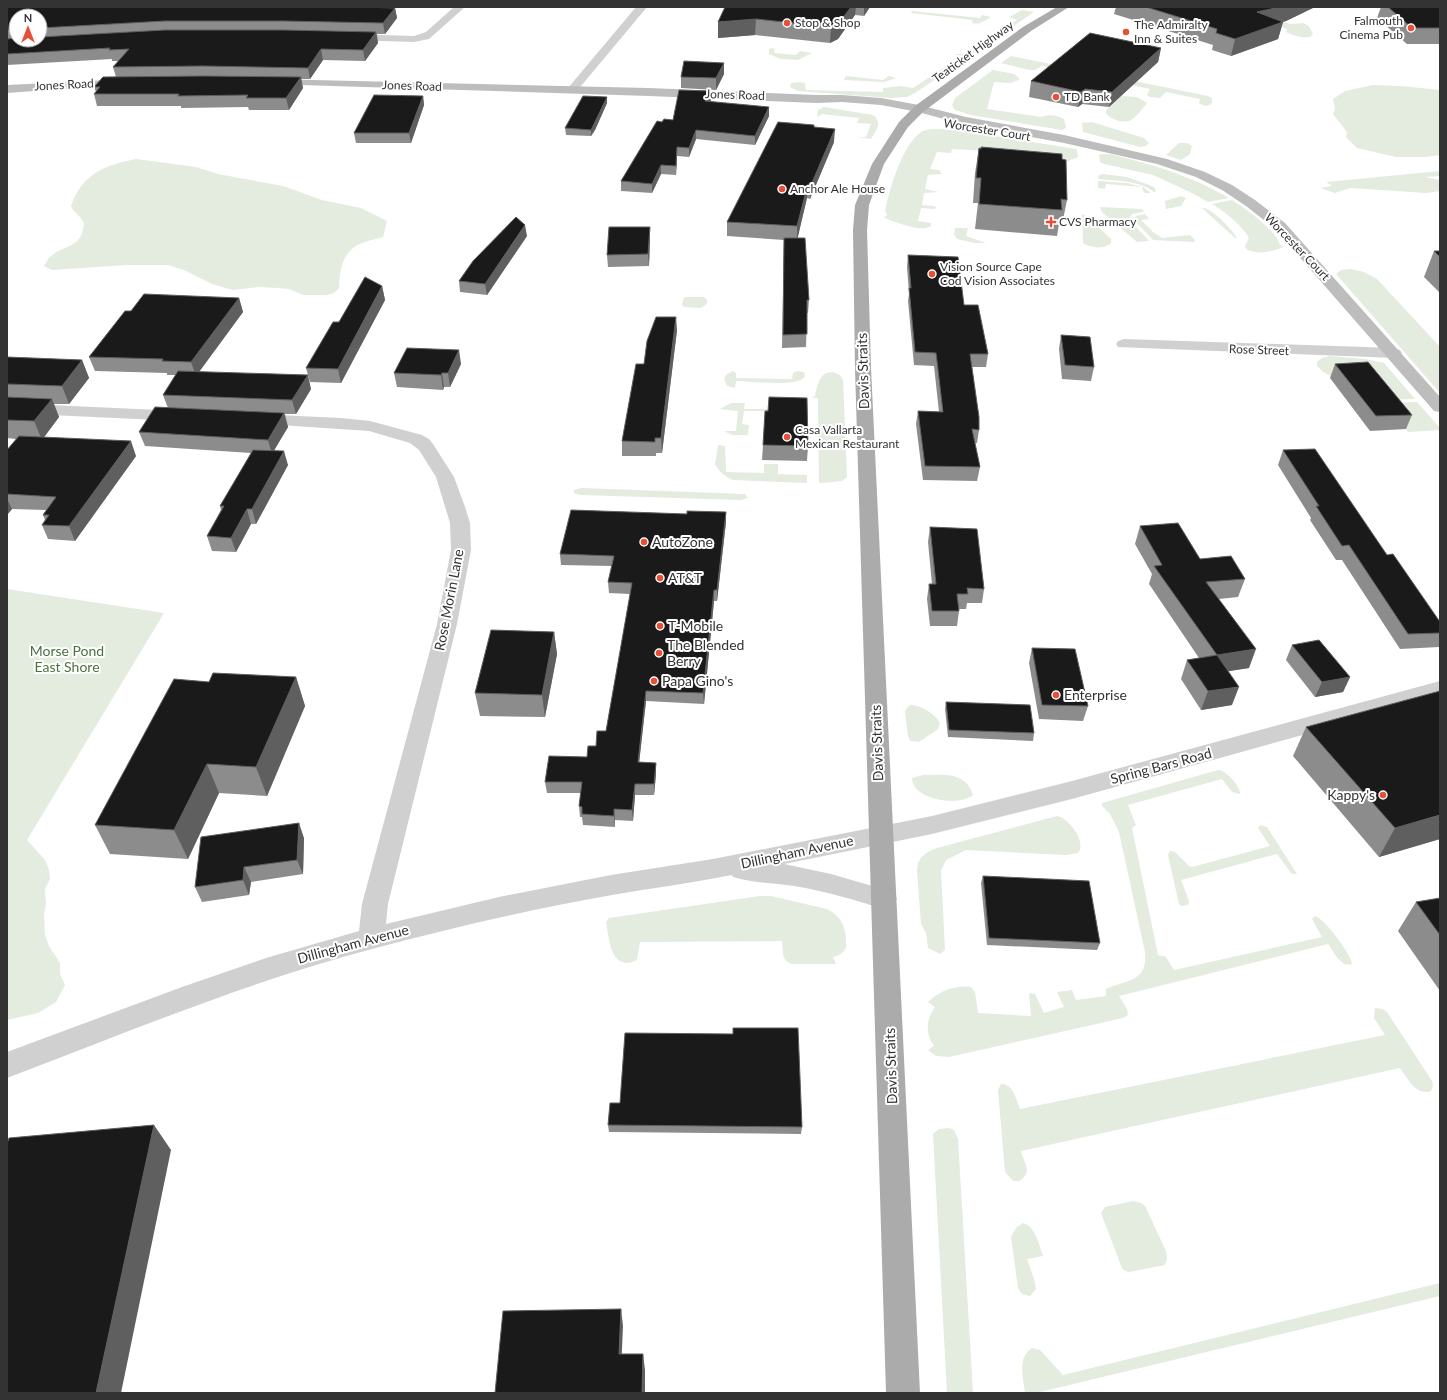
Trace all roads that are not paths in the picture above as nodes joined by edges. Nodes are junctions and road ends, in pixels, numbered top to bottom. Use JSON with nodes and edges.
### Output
{"nodes":[{"id":1,"x":460,"y":7,"type":"edge"},
{"id":2,"x":642,"y":7,"type":"edge"},
{"id":3,"x":1064,"y":7,"type":"edge"},
{"id":4,"x":337,"y":37,"type":"edge"},
{"id":5,"x":137,"y":81,"type":"edge"},
{"id":6,"x":258,"y":82,"type":"edge"},
{"id":7,"x":7,"y":89,"type":"edge"},
{"id":8,"x":572,"y":90,"type":"junction"},
{"id":9,"x":914,"y":113,"type":"junction"},
{"id":10,"x":1124,"y":344,"type":"dead end"},
{"id":11,"x":1394,"y":353,"type":"junction"},
{"id":12,"x":1440,"y":407,"type":"edge"},
{"id":13,"x":7,"y":408,"type":"edge"},
{"id":14,"x":199,"y":417,"type":"edge"},
{"id":15,"x":239,"y":419,"type":"edge"},
{"id":16,"x":1440,"y":689,"type":"edge"},
{"id":17,"x":881,"y":834,"type":"junction"},
{"id":18,"x":713,"y":869,"type":"junction"},
{"id":19,"x":884,"y":899,"type":"junction"},
{"id":20,"x":371,"y":938,"type":"junction"},
{"id":21,"x":7,"y":1065,"type":"edge"},
{"id":22,"x":903,"y":1393,"type":"edge"}],
"edges":[{"from":1,"to":4,"type":"street"},
{"from":2,"to":8,"type":"street"},
{"from":3,"to":9,"type":"main road","name":"Teaticket Highway"},
{"from":5,"to":7,"type":"main road","name":"Jones Road"},
{"from":6,"to":8,"type":"main road","name":"Jones Road"},
{"from":8,"to":9,"type":"main road","name":"Jones Road"},
{"from":9,"to":11,"type":"main road","name":"Worcester Court"},
{"from":9,"to":17,"type":"main road","name":"Davis Straits"},
{"from":10,"to":11,"type":"street","name":"Rose Street"},
{"from":11,"to":12,"type":"main road","name":"Worcester Court"},
{"from":13,"to":14,"type":"street"},
{"from":15,"to":20,"type":"street","name":"Rose Morin Lane"},
{"from":16,"to":17,"type":"street","name":"Spring Bars Road"},
{"from":17,"to":18,"type":"street","name":"Dillingham Avenue"},
{"from":17,"to":19,"type":"main road","name":"Davis Straits"},
{"from":18,"to":19,"type":"street","name":"Dillingham Avenue"},
{"from":18,"to":20,"type":"street","name":"Dillingham Avenue"},
{"from":19,"to":22,"type":"main road","name":"Davis Straits"},
{"from":20,"to":21,"type":"street","name":"Dillingham Avenue"}]}
